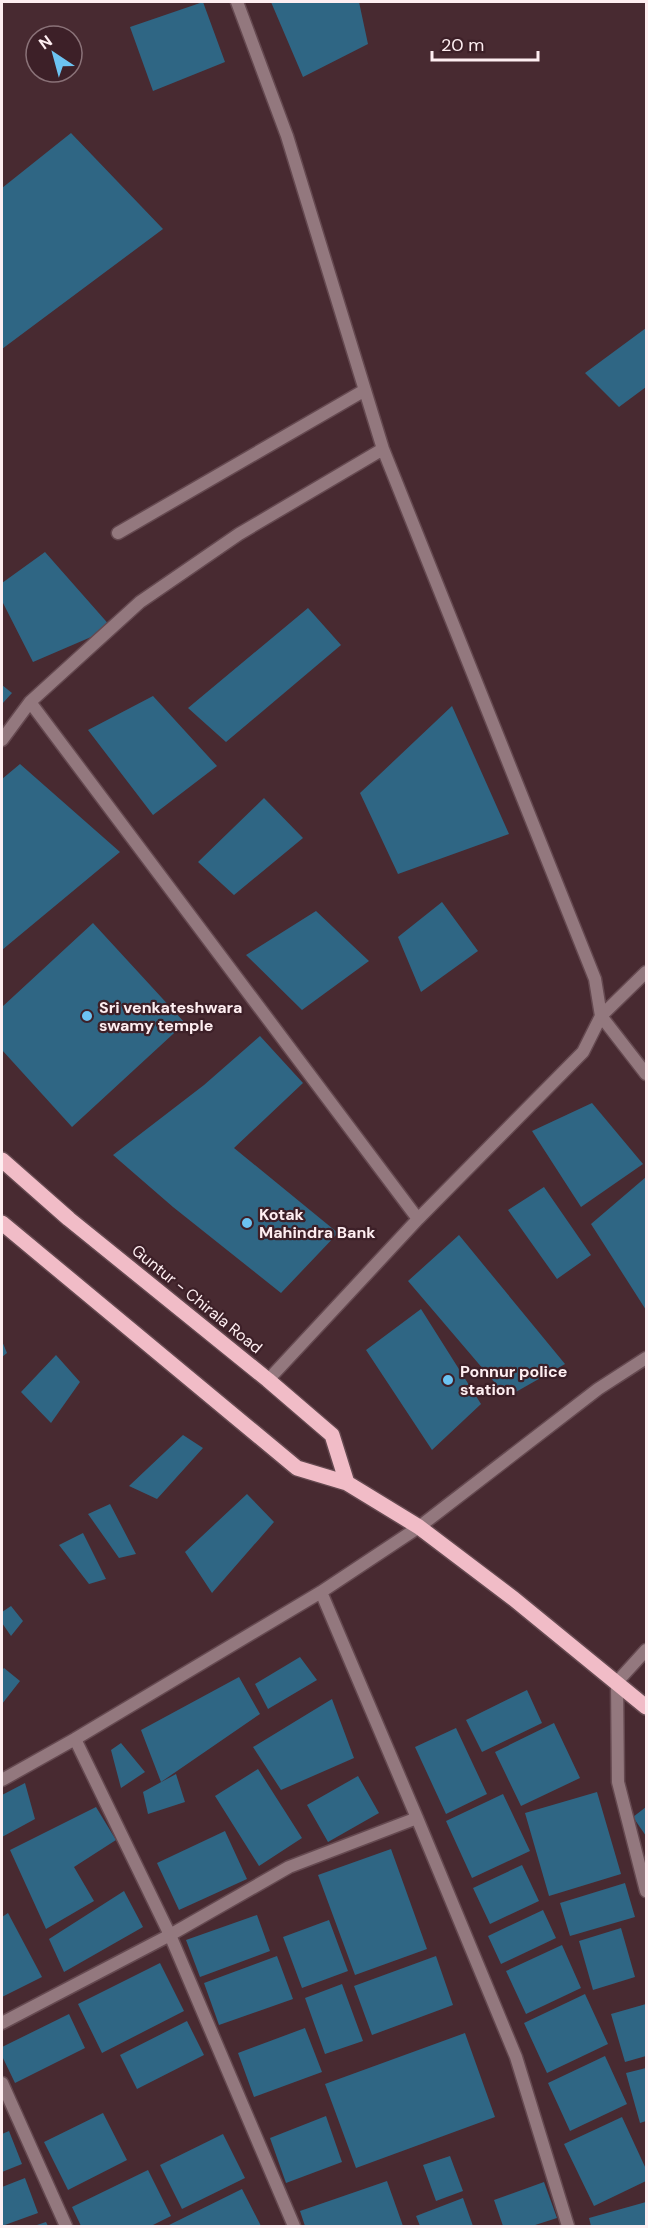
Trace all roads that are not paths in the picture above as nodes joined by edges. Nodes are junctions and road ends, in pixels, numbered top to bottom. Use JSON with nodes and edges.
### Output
{"nodes":[{"id":1,"x":237,"y":2,"type":"edge"},
{"id":2,"x":365,"y":390,"type":"junction"},
{"id":3,"x":383,"y":449,"type":"junction"},
{"id":4,"x":118,"y":533,"type":"dead end"},
{"id":5,"x":30,"y":702,"type":"junction"},
{"id":6,"x":2,"y":740,"type":"edge"},
{"id":7,"x":646,"y":972,"type":"edge"},
{"id":8,"x":601,"y":1016,"type":"junction"},
{"id":9,"x":646,"y":1074,"type":"edge"},
{"id":10,"x":2,"y":1160,"type":"edge"},
{"id":11,"x":418,"y":1219,"type":"junction"},
{"id":12,"x":2,"y":1223,"type":"edge"},
{"id":13,"x":646,"y":1358,"type":"edge"},
{"id":14,"x":268,"y":1380,"type":"junction"},
{"id":15,"x":348,"y":1482,"type":"junction"},
{"id":16,"x":419,"y":1527,"type":"junction"},
{"id":17,"x":321,"y":1593,"type":"junction"},
{"id":18,"x":646,"y":1650,"type":"edge"},
{"id":19,"x":617,"y":1682,"type":"junction"},
{"id":20,"x":646,"y":1707,"type":"edge"},
{"id":21,"x":75,"y":1739,"type":"junction"},
{"id":22,"x":2,"y":1780,"type":"edge"},
{"id":23,"x":417,"y":1818,"type":"junction"},
{"id":24,"x":646,"y":1891,"type":"edge"},
{"id":25,"x":170,"y":1935,"type":"junction"},
{"id":26,"x":2,"y":2023,"type":"edge"},
{"id":27,"x":2,"y":2084,"type":"edge"},
{"id":28,"x":66,"y":2226,"type":"edge"},
{"id":29,"x":294,"y":2226,"type":"edge"},
{"id":30,"x":566,"y":2226,"type":"edge"}],
"edges":[{"from":1,"to":2,"type":"street"},
{"from":2,"to":3,"type":"street"},
{"from":2,"to":4,"type":"street"},
{"from":3,"to":5,"type":"street"},
{"from":3,"to":8,"type":"street"},
{"from":5,"to":6,"type":"street"},
{"from":5,"to":11,"type":"street"},
{"from":7,"to":8,"type":"street"},
{"from":8,"to":9,"type":"street"},
{"from":8,"to":11,"type":"street"},
{"from":10,"to":14,"type":"main road","name":"Guntur - Chirala Road"},
{"from":11,"to":14,"type":"street"},
{"from":12,"to":15,"type":"main road"},
{"from":13,"to":16,"type":"street"},
{"from":14,"to":15,"type":"main road","name":"Guntur - Chirala Road"},
{"from":15,"to":16,"type":"main road"},
{"from":16,"to":17,"type":"street"},
{"from":16,"to":19,"type":"main road"},
{"from":17,"to":21,"type":"street"},
{"from":17,"to":23,"type":"street"},
{"from":18,"to":19,"type":"street"},
{"from":19,"to":20,"type":"main road"},
{"from":19,"to":24,"type":"street"},
{"from":21,"to":22,"type":"street"},
{"from":21,"to":25,"type":"street"},
{"from":23,"to":25,"type":"street"},
{"from":23,"to":30,"type":"street"},
{"from":25,"to":26,"type":"street"},
{"from":25,"to":29,"type":"street"},
{"from":27,"to":28,"type":"street"}]}
